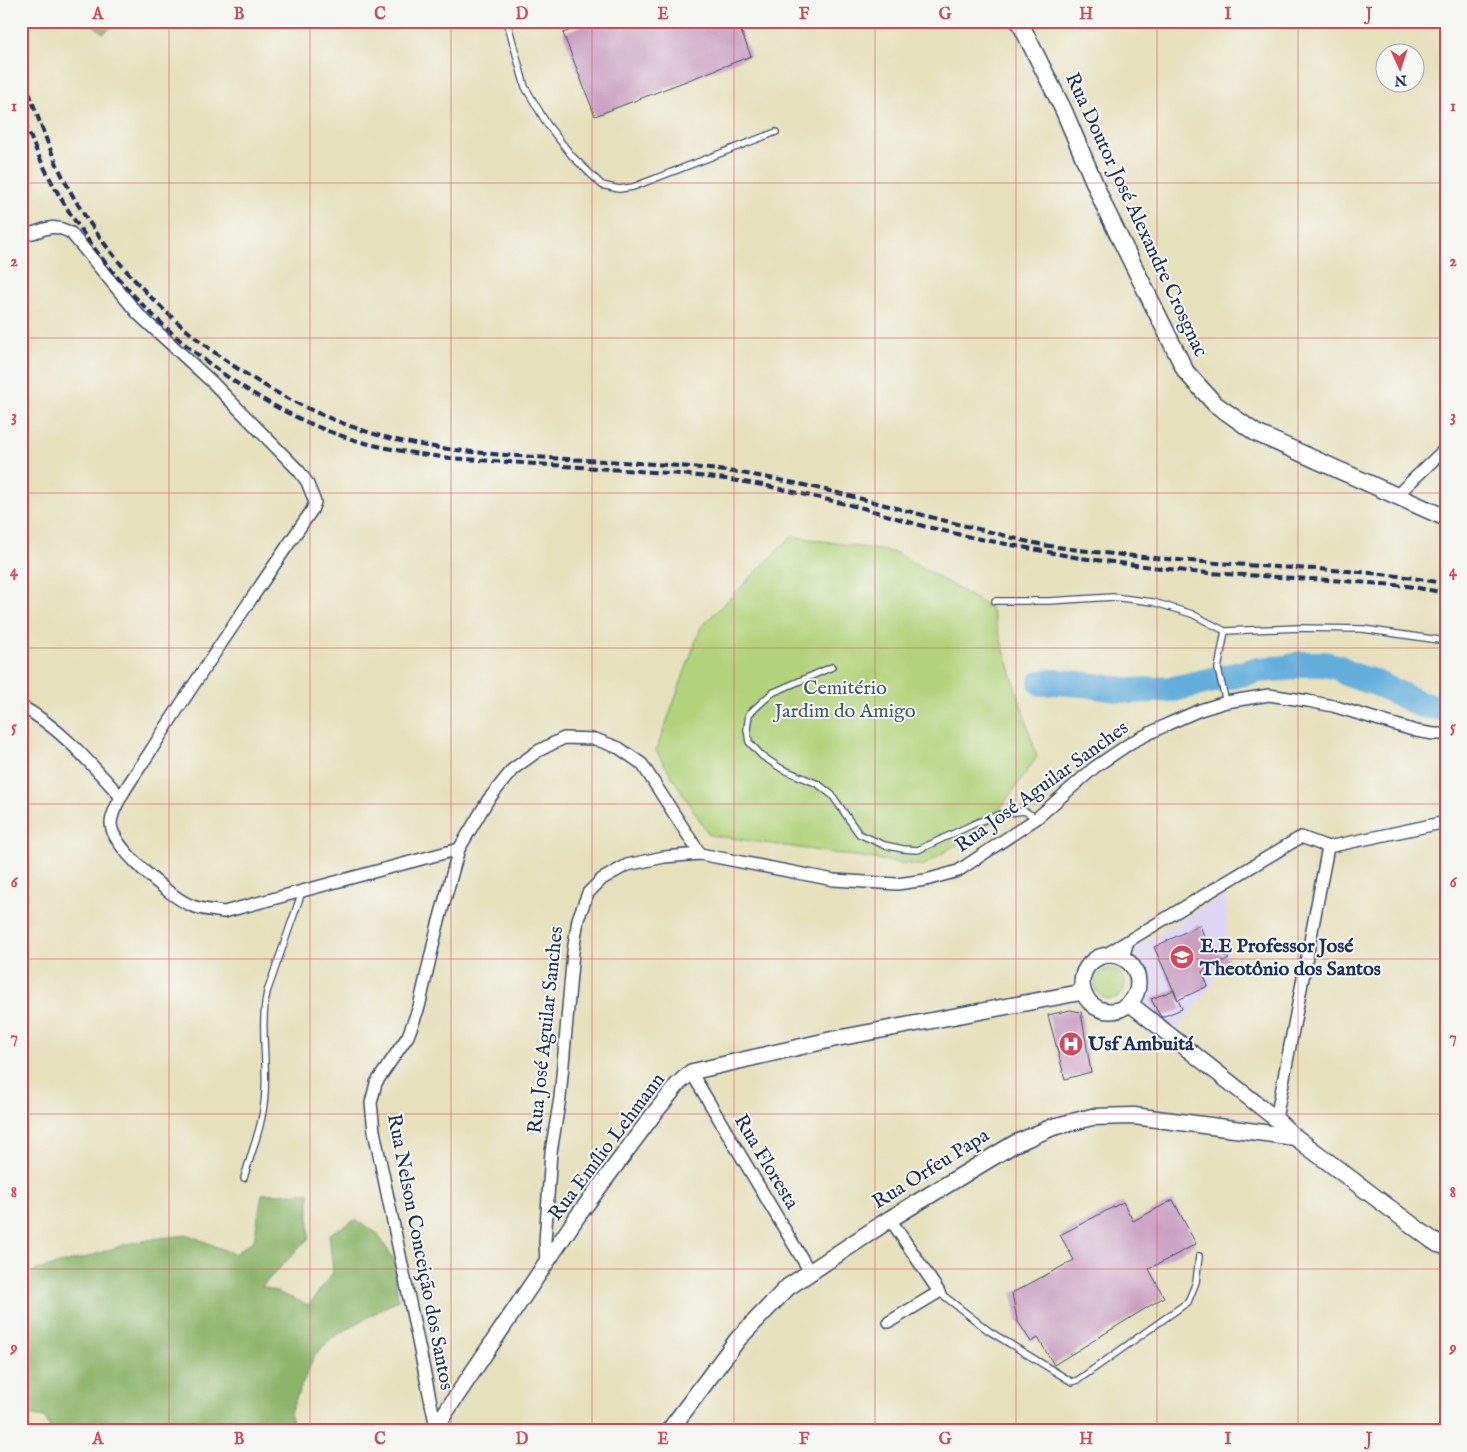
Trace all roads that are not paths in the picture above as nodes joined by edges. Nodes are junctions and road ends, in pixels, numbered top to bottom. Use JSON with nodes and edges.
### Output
{"nodes":[{"id":1,"x":507,"y":21,"type":"edge"},
{"id":2,"x":1019,"y":21,"type":"edge"},
{"id":3,"x":776,"y":132,"type":"dead end"},
{"id":4,"x":21,"y":235,"type":"edge"},
{"id":5,"x":1446,"y":448,"type":"edge"},
{"id":6,"x":1396,"y":496,"type":"junction"},
{"id":7,"x":1446,"y":518,"type":"edge"},
{"id":8,"x":995,"y":601,"type":"dead end"},
{"id":9,"x":1225,"y":631,"type":"junction"},
{"id":10,"x":1446,"y":641,"type":"edge"},
{"id":11,"x":832,"y":667,"type":"dead end"},
{"id":12,"x":1226,"y":702,"type":"junction"},
{"id":13,"x":21,"y":706,"type":"edge"},
{"id":14,"x":1446,"y":734,"type":"edge"},
{"id":15,"x":121,"y":797,"type":"junction"},
{"id":16,"x":1036,"y":818,"type":"junction"},
{"id":17,"x":1446,"y":822,"type":"edge"},
{"id":18,"x":1328,"y":847,"type":"junction"},
{"id":19,"x":459,"y":849,"type":"junction"},
{"id":20,"x":700,"y":854,"type":"junction"},
{"id":21,"x":302,"y":892,"type":"junction"},
{"id":22,"x":1128,"y":941,"type":"junction"},
{"id":23,"x":1103,"y":956,"type":"junction"},
{"id":24,"x":1124,"y":958,"type":"junction"},
{"id":25,"x":1083,"y":992,"type":"junction"},
{"id":26,"x":1129,"y":1003,"type":"junction"},
{"id":27,"x":691,"y":1072,"type":"junction"},
{"id":28,"x":1276,"y":1119,"type":"junction"},
{"id":29,"x":1295,"y":1137,"type":"junction"},
{"id":30,"x":244,"y":1178,"type":"dead end"},
{"id":31,"x":890,"y":1219,"type":"junction"},
{"id":32,"x":1446,"y":1246,"type":"edge"},
{"id":33,"x":1199,"y":1256,"type":"dead end"},
{"id":34,"x":546,"y":1263,"type":"junction"},
{"id":35,"x":810,"y":1272,"type":"junction"},
{"id":36,"x":939,"y":1292,"type":"junction"},
{"id":37,"x":889,"y":1322,"type":"dead end"},
{"id":38,"x":435,"y":1429,"type":"edge"},
{"id":39,"x":669,"y":1431,"type":"edge"}],
"edges":[{"from":1,"to":3,"type":"lane"},
{"from":2,"to":6,"type":"main road","name":"Rua Doutor José Alexandre Crosgnac"},
{"from":4,"to":15,"type":"street"},
{"from":5,"to":6,"type":"street"},
{"from":6,"to":7,"type":"main road","name":"Rua Doutor José Alexandre Crosgnac"},
{"from":8,"to":9,"type":"lane"},
{"from":9,"to":10,"type":"lane"},
{"from":9,"to":12,"type":"lane"},
{"from":11,"to":16,"type":"lane"},
{"from":12,"to":14,"type":"street","name":"Rua José Aguilar Sanches"},
{"from":12,"to":16,"type":"street","name":"Rua José Aguilar Sanches"},
{"from":13,"to":15,"type":"street"},
{"from":15,"to":21,"type":"street"},
{"from":16,"to":20,"type":"street","name":"Rua José Aguilar Sanches"},
{"from":17,"to":18,"type":"street"},
{"from":18,"to":22,"type":"street"},
{"from":18,"to":28,"type":"street"},
{"from":19,"to":20,"type":"street","name":"Rua Nelson Conceição dos Santos"},
{"from":19,"to":21,"type":"street"},
{"from":19,"to":38,"type":"street","name":"Rua Nelson Conceição dos Santos"},
{"from":20,"to":34,"type":"street","name":"Rua José Aguilar Sanches"},
{"from":21,"to":30,"type":"lane"},
{"from":22,"to":23,"type":"street"},
{"from":22,"to":24,"type":"street"},
{"from":23,"to":24,"type":"street"},
{"from":23,"to":25,"type":"street"},
{"from":24,"to":26,"type":"street"},
{"from":25,"to":26,"type":"street"},
{"from":25,"to":27,"type":"street","name":"Rua Emílio Lehmann"},
{"from":26,"to":28,"type":"street"},
{"from":27,"to":34,"type":"street","name":"Rua Emílio Lehmann"},
{"from":27,"to":35,"type":"street","name":"Rua Floresta"},
{"from":28,"to":29,"type":"street"},
{"from":29,"to":31,"type":"main road","name":"Rua Orfeu Papa"},
{"from":29,"to":32,"type":"main road"},
{"from":31,"to":35,"type":"main road","name":"Rua Orfeu Papa"},
{"from":31,"to":36,"type":"street"},
{"from":33,"to":36,"type":"lane"},
{"from":34,"to":38,"type":"street","name":"Rua Emílio Lehmann"},
{"from":35,"to":39,"type":"main road","name":"Rua Orfeu Papa"},
{"from":36,"to":37,"type":"street"}]}
